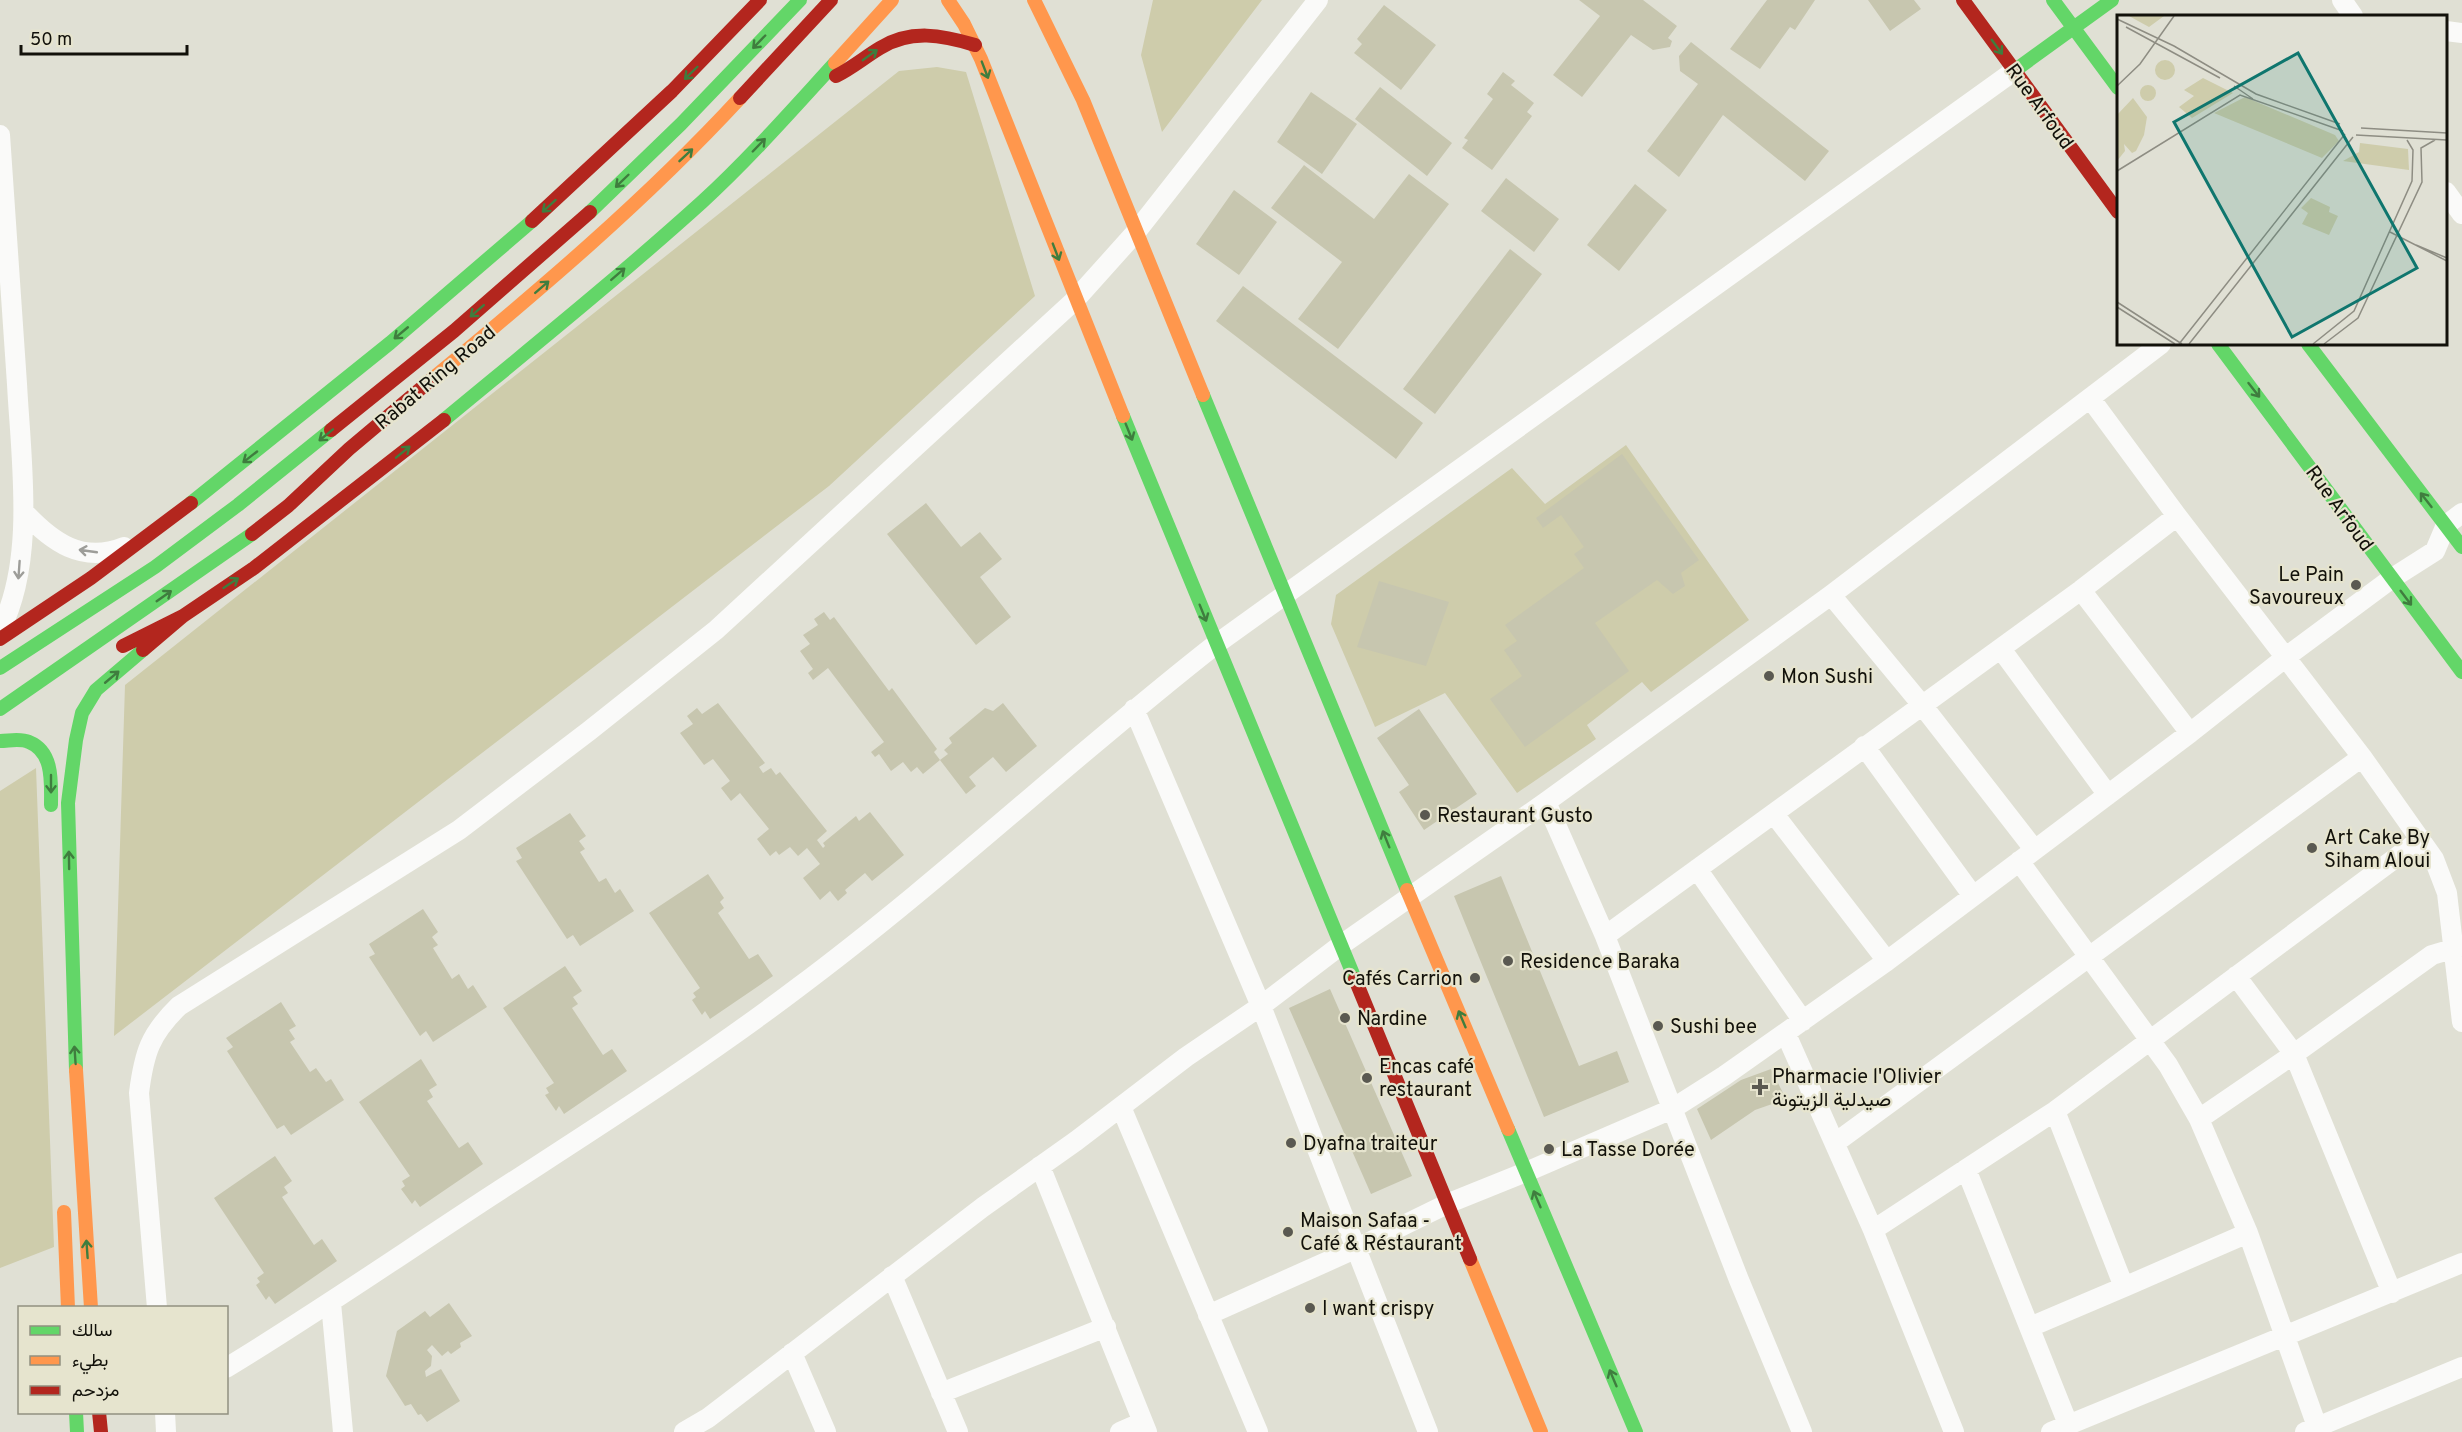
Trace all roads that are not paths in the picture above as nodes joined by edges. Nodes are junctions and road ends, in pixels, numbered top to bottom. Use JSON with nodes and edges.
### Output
{"nodes":[{"id":1,"x":760,"y":0,"type":"edge"},
{"id":2,"x":800,"y":0,"type":"edge"},
{"id":3,"x":831,"y":0,"type":"edge"},
{"id":4,"x":892,"y":0,"type":"edge"},
{"id":5,"x":948,"y":0,"type":"edge"},
{"id":6,"x":1034,"y":0,"type":"edge"},
{"id":7,"x":1318,"y":0,"type":"edge"},
{"id":8,"x":1963,"y":0,"type":"edge"},
{"id":9,"x":2053,"y":0,"type":"edge"},
{"id":10,"x":2112,"y":0,"type":"edge"},
{"id":11,"x":2342,"y":0,"type":"edge"},
{"id":12,"x":2352,"y":15,"type":"edge"},
{"id":13,"x":2073,"y":28,"type":"junction"},
{"id":14,"x":2447,"y":31,"type":"edge"},
{"id":15,"x":2462,"y":33,"type":"edge"},
{"id":16,"x":975,"y":45,"type":"junction"},
{"id":17,"x":2014,"y":71,"type":"junction"},
{"id":18,"x":818,"y":80,"type":"junction"},
{"id":19,"x":2117,"y":87,"type":"edge"},
{"id":20,"x":0,"y":135,"type":"edge"},
{"id":21,"x":2447,"y":195,"type":"edge"},
{"id":22,"x":2117,"y":211,"type":"edge"},
{"id":23,"x":2462,"y":214,"type":"edge"},
{"id":24,"x":1136,"y":232,"type":"junction"},
{"id":25,"x":1075,"y":300,"type":"junction"},
{"id":26,"x":2160,"y":345,"type":"edge"},
{"id":27,"x":2219,"y":345,"type":"edge"},
{"id":28,"x":2309,"y":345,"type":"edge"},
{"id":29,"x":2091,"y":398,"type":"junction"},
{"id":30,"x":24,"y":512,"type":"junction"},
{"id":31,"x":2462,"y":513,"type":"edge"},
{"id":32,"x":2177,"y":516,"type":"junction"},
{"id":33,"x":2446,"y":525,"type":"junction"},
{"id":34,"x":144,"y":539,"type":"junction"},
{"id":35,"x":2462,"y":547,"type":"edge"},
{"id":36,"x":2435,"y":551,"type":"junction"},
{"id":37,"x":2462,"y":553,"type":"edge"},
{"id":38,"x":2391,"y":579,"type":"junction"},
{"id":39,"x":2081,"y":590,"type":"junction"},
{"id":40,"x":1285,"y":594,"type":"junction"},
{"id":41,"x":1831,"y":596,"type":"junction"},
{"id":42,"x":183,"y":615,"type":"junction"},
{"id":43,"x":0,"y":630,"type":"edge"},
{"id":44,"x":0,"y":639,"type":"edge"},
{"id":45,"x":1215,"y":645,"type":"junction"},
{"id":46,"x":2001,"y":649,"type":"junction"},
{"id":47,"x":113,"y":653,"type":"dead end"},
{"id":48,"x":2286,"y":657,"type":"junction"},
{"id":49,"x":0,"y":668,"type":"edge"},
{"id":50,"x":2462,"y":672,"type":"edge"},
{"id":51,"x":31,"y":704,"type":"dead end"},
{"id":52,"x":1922,"y":705,"type":"junction"},
{"id":53,"x":0,"y":709,"type":"edge"},
{"id":54,"x":1134,"y":709,"type":"junction"},
{"id":55,"x":0,"y":717,"type":"edge"},
{"id":56,"x":2190,"y":733,"type":"junction"},
{"id":57,"x":0,"y":741,"type":"edge"},
{"id":58,"x":1864,"y":746,"type":"junction"},
{"id":59,"x":2362,"y":757,"type":"junction"},
{"id":60,"x":2108,"y":795,"type":"junction"},
{"id":61,"x":1546,"y":802,"type":"junction"},
{"id":62,"x":1774,"y":814,"type":"junction"},
{"id":63,"x":51,"y":824,"type":"dead end"},
{"id":64,"x":2421,"y":838,"type":"junction"},
{"id":65,"x":2027,"y":855,"type":"junction"},
{"id":66,"x":1697,"y":869,"type":"junction"},
{"id":67,"x":1973,"y":896,"type":"junction"},
{"id":68,"x":1410,"y":897,"type":"junction"},
{"id":69,"x":1605,"y":936,"type":"junction"},
{"id":70,"x":1341,"y":945,"type":"junction"},
{"id":71,"x":2458,"y":946,"type":"edge"},
{"id":72,"x":2089,"y":958,"type":"junction"},
{"id":73,"x":1887,"y":961,"type":"junction"},
{"id":74,"x":2236,"y":976,"type":"junction"},
{"id":75,"x":1261,"y":1006,"type":"junction"},
{"id":76,"x":1803,"y":1021,"type":"junction"},
{"id":77,"x":2462,"y":1022,"type":"edge"},
{"id":78,"x":1786,"y":1034,"type":"junction"},
{"id":79,"x":2150,"y":1040,"type":"junction"},
{"id":80,"x":2294,"y":1054,"type":"junction"},
{"id":81,"x":1121,"y":1107,"type":"junction"},
{"id":82,"x":1672,"y":1109,"type":"junction"},
{"id":83,"x":2055,"y":1111,"type":"junction"},
{"id":84,"x":2199,"y":1119,"type":"junction"},
{"id":85,"x":1835,"y":1143,"type":"junction"},
{"id":86,"x":1040,"y":1166,"type":"junction"},
{"id":87,"x":1966,"y":1169,"type":"junction"},
{"id":88,"x":1526,"y":1172,"type":"junction"},
{"id":89,"x":63,"y":1201,"type":"dead end"},
{"id":90,"x":1449,"y":1203,"type":"junction"},
{"id":91,"x":1873,"y":1230,"type":"junction"},
{"id":92,"x":2248,"y":1233,"type":"junction"},
{"id":93,"x":1354,"y":1249,"type":"junction"},
{"id":94,"x":2462,"y":1263,"type":"edge"},
{"id":95,"x":892,"y":1276,"type":"junction"},
{"id":96,"x":2124,"y":1287,"type":"junction"},
{"id":97,"x":2392,"y":1293,"type":"junction"},
{"id":98,"x":331,"y":1303,"type":"junction"},
{"id":99,"x":68,"y":1306,"type":"edge"},
{"id":100,"x":91,"y":1306,"type":"edge"},
{"id":101,"x":157,"y":1306,"type":"edge"},
{"id":102,"x":1208,"y":1315,"type":"junction"},
{"id":103,"x":1106,"y":1327,"type":"junction"},
{"id":104,"x":2030,"y":1327,"type":"junction"},
{"id":105,"x":2285,"y":1336,"type":"junction"},
{"id":106,"x":792,"y":1353,"type":"junction"},
{"id":107,"x":228,"y":1367,"type":"edge"},
{"id":108,"x":2462,"y":1367,"type":"edge"},
{"id":109,"x":941,"y":1393,"type":"junction"},
{"id":110,"x":76,"y":1414,"type":"edge"},
{"id":111,"x":99,"y":1414,"type":"edge"},
{"id":112,"x":165,"y":1414,"type":"edge"},
{"id":113,"x":711,"y":1425,"type":"edge"},
{"id":114,"x":1145,"y":1427,"type":"edge"},
{"id":115,"x":2059,"y":1428,"type":"edge"},
{"id":116,"x":2314,"y":1430,"type":"edge"},
{"id":117,"x":77,"y":1432,"type":"edge"},
{"id":118,"x":101,"y":1432,"type":"edge"},
{"id":119,"x":166,"y":1432,"type":"edge"},
{"id":120,"x":342,"y":1432,"type":"edge"},
{"id":121,"x":684,"y":1432,"type":"edge"},
{"id":122,"x":826,"y":1432,"type":"edge"},
{"id":123,"x":958,"y":1432,"type":"edge"},
{"id":124,"x":1120,"y":1432,"type":"edge"},
{"id":125,"x":1258,"y":1432,"type":"edge"},
{"id":126,"x":1428,"y":1432,"type":"edge"},
{"id":127,"x":1541,"y":1432,"type":"edge"},
{"id":128,"x":1636,"y":1432,"type":"edge"},
{"id":129,"x":1802,"y":1432,"type":"edge"},
{"id":130,"x":1954,"y":1432,"type":"edge"}],
"edges":[{"from":1,"to":34,"type":"main road","one_way":true},
{"from":2,"to":49,"type":"main road","name":"Rabat Ring Road","one_way":true},
{"from":53,"to":3,"type":"main road","name":"Rabat Ring Road","one_way":true},
{"from":4,"to":18,"type":"main road"},
{"from":5,"to":16,"type":"main road"},
{"from":6,"to":24,"type":"main road"},
{"from":7,"to":24,"type":"street"},
{"from":8,"to":17,"type":"main road","name":"Rue Arfoud","one_way":true},
{"from":9,"to":13,"type":"main road"},
{"from":10,"to":13,"type":"main road"},
{"from":11,"to":12,"type":"street"},
{"from":13,"to":17,"type":"main road"},
{"from":13,"to":19,"type":"main road"},
{"from":14,"to":15,"type":"street"},
{"from":18,"to":16,"type":"main road","one_way":true},
{"from":16,"to":25,"type":"main road","one_way":true},
{"from":17,"to":22,"type":"main road","name":"Rue Arfoud"},
{"from":17,"to":40,"type":"street"},
{"from":42,"to":18,"type":"main road","one_way":true},
{"from":20,"to":30,"type":"street"},
{"from":21,"to":23,"type":"street"},
{"from":24,"to":25,"type":"street"},
{"from":24,"to":40,"type":"main road"},
{"from":25,"to":45,"type":"main road","one_way":true},
{"from":25,"to":101,"type":"street"},
{"from":26,"to":29,"type":"street"},
{"from":27,"to":38,"type":"main road","name":"Rue Arfoud","one_way":true},
{"from":33,"to":28,"type":"main road","one_way":true},
{"from":29,"to":32,"type":"street"},
{"from":29,"to":41,"type":"street"},
{"from":34,"to":30,"type":"street","one_way":true},
{"from":30,"to":43,"type":"street","one_way":true},
{"from":31,"to":33,"type":"street"},
{"from":32,"to":39,"type":"street"},
{"from":32,"to":48,"type":"street"},
{"from":33,"to":35,"type":"main road"},
{"from":33,"to":36,"type":"street"},
{"from":34,"to":44,"type":"main road"},
{"from":36,"to":37,"type":"street"},
{"from":36,"to":38,"type":"street"},
{"from":38,"to":48,"type":"street"},
{"from":38,"to":50,"type":"main road","name":"Rue Arfoud","one_way":true},
{"from":39,"to":46,"type":"street"},
{"from":39,"to":56,"type":"street"},
{"from":40,"to":45,"type":"street"},
{"from":68,"to":40,"type":"main road","one_way":true},
{"from":41,"to":52,"type":"street"},
{"from":41,"to":61,"type":"street"},
{"from":42,"to":47,"type":"main road"},
{"from":100,"to":42,"type":"main road","one_way":true},
{"from":45,"to":54,"type":"street"},
{"from":45,"to":70,"type":"main road"},
{"from":46,"to":52,"type":"street"},
{"from":46,"to":60,"type":"street"},
{"from":48,"to":56,"type":"street"},
{"from":48,"to":59,"type":"street"},
{"from":51,"to":55,"type":"main road"},
{"from":52,"to":58,"type":"street"},
{"from":52,"to":65,"type":"street"},
{"from":54,"to":75,"type":"street"},
{"from":54,"to":98,"type":"street"},
{"from":56,"to":60,"type":"street"},
{"from":57,"to":63,"type":"main road","one_way":true},
{"from":58,"to":62,"type":"street"},
{"from":58,"to":67,"type":"street"},
{"from":59,"to":64,"type":"street"},
{"from":59,"to":72,"type":"street"},
{"from":60,"to":65,"type":"street"},
{"from":61,"to":68,"type":"street"},
{"from":61,"to":69,"type":"street"},
{"from":62,"to":66,"type":"street"},
{"from":62,"to":73,"type":"street"},
{"from":64,"to":71,"type":"street"},
{"from":64,"to":74,"type":"street"},
{"from":65,"to":67,"type":"street"},
{"from":65,"to":72,"type":"street"},
{"from":66,"to":69,"type":"street"},
{"from":66,"to":76,"type":"street"},
{"from":67,"to":73,"type":"street"},
{"from":68,"to":70,"type":"street"},
{"from":88,"to":68,"type":"main road","one_way":true},
{"from":69,"to":82,"type":"street"},
{"from":70,"to":75,"type":"street"},
{"from":70,"to":90,"type":"main road"},
{"from":71,"to":77,"type":"street"},
{"from":71,"to":80,"type":"street"},
{"from":72,"to":79,"type":"street"},
{"from":72,"to":85,"type":"street"},
{"from":73,"to":76,"type":"street"},
{"from":74,"to":79,"type":"street"},
{"from":74,"to":80,"type":"street"},
{"from":75,"to":81,"type":"street"},
{"from":75,"to":93,"type":"street"},
{"from":76,"to":78,"type":"street"},
{"from":78,"to":82,"type":"street"},
{"from":78,"to":85,"type":"street"},
{"from":79,"to":83,"type":"street"},
{"from":79,"to":84,"type":"street"},
{"from":80,"to":84,"type":"street"},
{"from":80,"to":97,"type":"street"},
{"from":81,"to":86,"type":"street"},
{"from":81,"to":102,"type":"street"},
{"from":82,"to":88,"type":"street"},
{"from":82,"to":129,"type":"street"},
{"from":83,"to":87,"type":"street"},
{"from":83,"to":96,"type":"street"},
{"from":84,"to":92,"type":"street"},
{"from":85,"to":91,"type":"street"},
{"from":86,"to":95,"type":"street"},
{"from":86,"to":103,"type":"street"},
{"from":87,"to":91,"type":"street"},
{"from":87,"to":104,"type":"street"},
{"from":88,"to":90,"type":"street"},
{"from":128,"to":88,"type":"main road","one_way":true},
{"from":89,"to":99,"type":"main road"},
{"from":90,"to":93,"type":"street"},
{"from":90,"to":127,"type":"main road"},
{"from":91,"to":130,"type":"street"},
{"from":92,"to":96,"type":"street"},
{"from":92,"to":105,"type":"street"},
{"from":93,"to":102,"type":"street"},
{"from":93,"to":126,"type":"street"},
{"from":94,"to":97,"type":"street"},
{"from":95,"to":106,"type":"street"},
{"from":95,"to":109,"type":"street"},
{"from":96,"to":104,"type":"street"},
{"from":97,"to":105,"type":"street"},
{"from":98,"to":107,"type":"street"},
{"from":98,"to":120,"type":"street"},
{"from":102,"to":125,"type":"street"},
{"from":103,"to":109,"type":"street"},
{"from":103,"to":114,"type":"street"},
{"from":104,"to":115,"type":"street"},
{"from":105,"to":115,"type":"street"},
{"from":105,"to":116,"type":"street"},
{"from":106,"to":113,"type":"street"},
{"from":106,"to":122,"type":"street"},
{"from":108,"to":116,"type":"street"},
{"from":109,"to":123,"type":"street"},
{"from":110,"to":117,"type":"main road"},
{"from":111,"to":118,"type":"main road"},
{"from":112,"to":119,"type":"street"},
{"from":113,"to":121,"type":"street"},
{"from":114,"to":124,"type":"street"}]}
